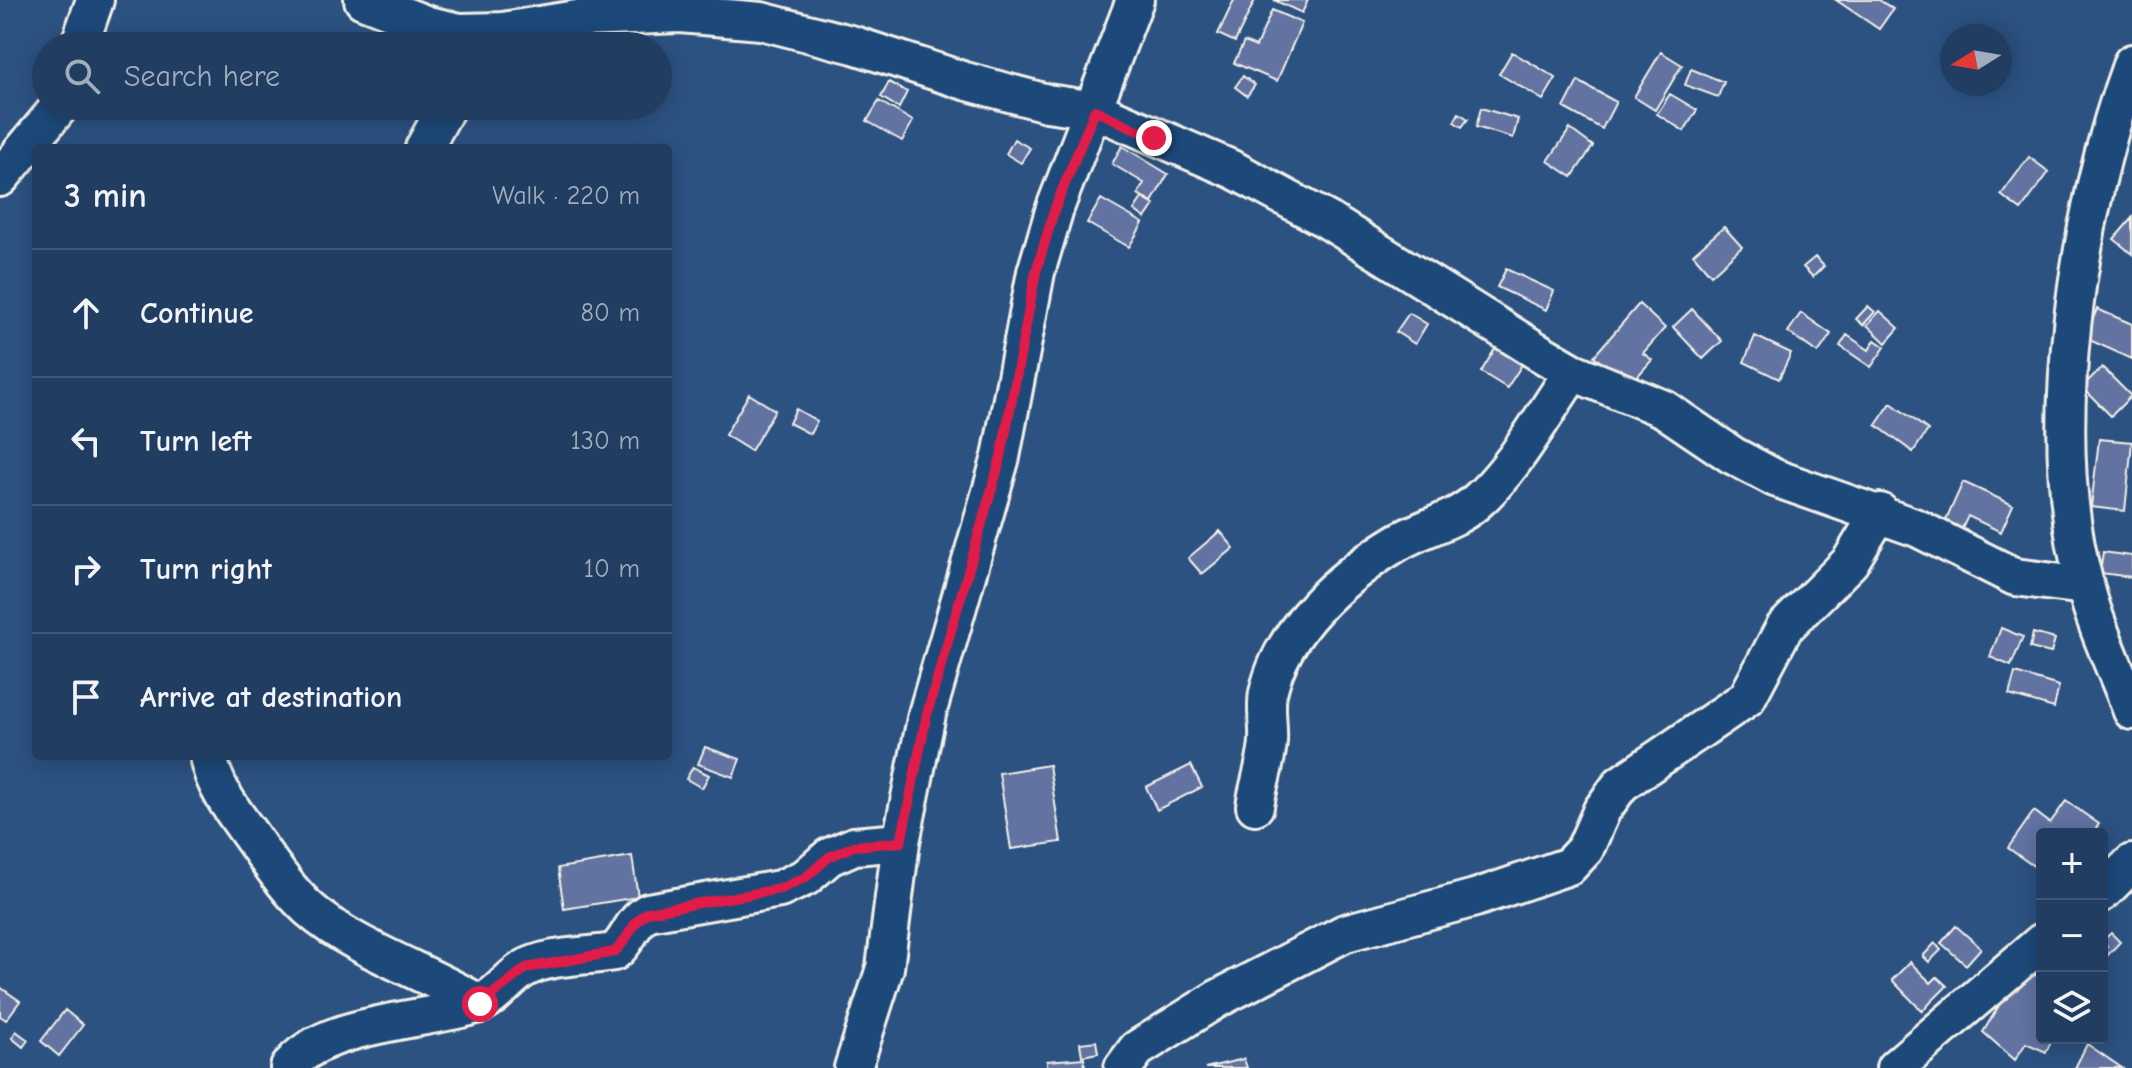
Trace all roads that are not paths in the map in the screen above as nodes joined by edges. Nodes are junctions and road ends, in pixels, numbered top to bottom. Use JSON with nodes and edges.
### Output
{"nodes":[{"id":1,"x":95,"y":0,"type":"edge"},
{"id":2,"x":363,"y":0,"type":"edge"},
{"id":3,"x":1135,"y":0,"type":"edge"},
{"id":4,"x":84,"y":32,"type":"edge"},
{"id":5,"x":460,"y":32,"type":"edge"},
{"id":6,"x":525,"y":32,"type":"edge"},
{"id":7,"x":2132,"y":63,"type":"edge"},
{"id":8,"x":1095,"y":110,"type":"junction"},
{"id":9,"x":48,"y":120,"type":"edge"},
{"id":10,"x":439,"y":120,"type":"edge"},
{"id":11,"x":426,"y":144,"type":"edge"},
{"id":12,"x":0,"y":178,"type":"edge"},
{"id":13,"x":1573,"y":372,"type":"junction"},
{"id":14,"x":1880,"y":512,"type":"junction"},
{"id":15,"x":2085,"y":586,"type":"junction"},
{"id":16,"x":2132,"y":711,"type":"edge"},
{"id":17,"x":209,"y":760,"type":"edge"},
{"id":18,"x":1255,"y":806,"type":"dead end"},
{"id":19,"x":901,"y":842,"type":"junction"},
{"id":20,"x":2132,"y":863,"type":"edge"},
{"id":21,"x":2108,"y":887,"type":"edge"},
{"id":22,"x":2036,"y":947,"type":"edge"},
{"id":23,"x":480,"y":1004,"type":"junction"},
{"id":24,"x":289,"y":1068,"type":"edge"},
{"id":25,"x":853,"y":1068,"type":"edge"},
{"id":26,"x":1123,"y":1068,"type":"edge"},
{"id":27,"x":1895,"y":1068,"type":"edge"}],
"edges":[{"from":1,"to":4,"type":"street"},
{"from":2,"to":5,"type":"street"},
{"from":3,"to":8,"type":"street"},
{"from":6,"to":8,"type":"street"},
{"from":7,"to":15,"type":"street"},
{"from":8,"to":13,"type":"street"},
{"from":8,"to":19,"type":"street"},
{"from":9,"to":12,"type":"street"},
{"from":10,"to":11,"type":"street"},
{"from":13,"to":14,"type":"street"},
{"from":13,"to":18,"type":"street"},
{"from":14,"to":15,"type":"street"},
{"from":14,"to":26,"type":"street"},
{"from":15,"to":16,"type":"street"},
{"from":17,"to":23,"type":"street"},
{"from":19,"to":23,"type":"street"},
{"from":19,"to":25,"type":"street"},
{"from":20,"to":21,"type":"street"},
{"from":22,"to":27,"type":"street"},
{"from":23,"to":24,"type":"street"}]}
